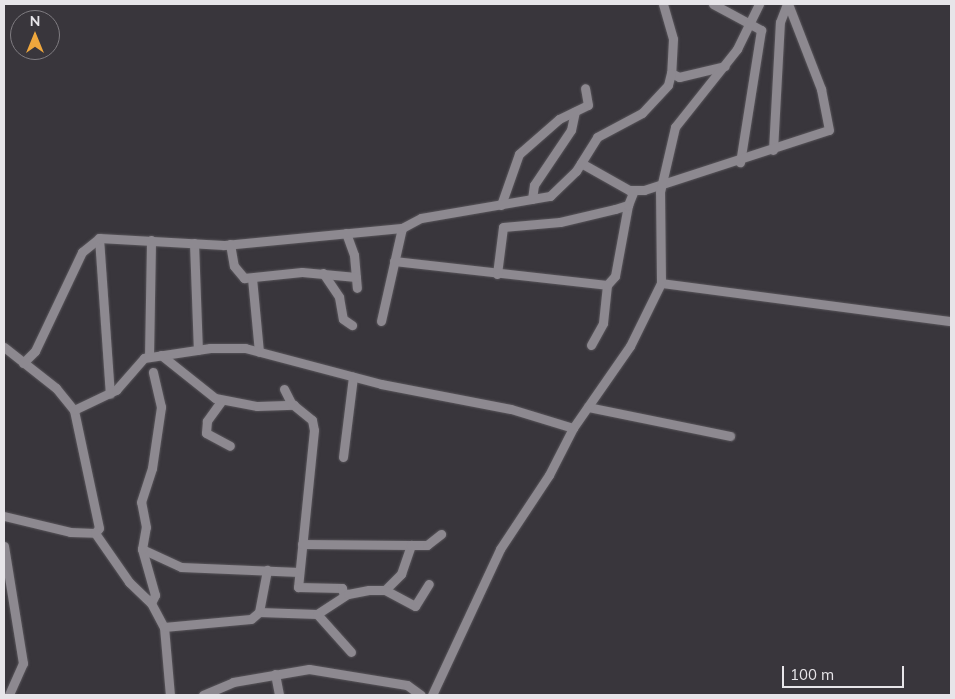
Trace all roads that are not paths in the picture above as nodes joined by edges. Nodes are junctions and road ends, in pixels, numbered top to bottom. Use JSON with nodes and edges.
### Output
{"nodes":[{"id":1,"x":663,"y":4,"type":"edge"},
{"id":2,"x":713,"y":4,"type":"edge"},
{"id":3,"x":759,"y":4,"type":"edge"},
{"id":4,"x":788,"y":4,"type":"edge"},
{"id":5,"x":751,"y":23,"type":"junction"},
{"id":6,"x":725,"y":66,"type":"junction"},
{"id":7,"x":671,"y":72,"type":"junction"},
{"id":8,"x":585,"y":88,"type":"dead end"},
{"id":9,"x":575,"y":111,"type":"junction"},
{"id":10,"x":773,"y":150,"type":"junction"},
{"id":11,"x":740,"y":162,"type":"junction"},
{"id":12,"x":581,"y":163,"type":"junction"},
{"id":13,"x":662,"y":184,"type":"junction"},
{"id":14,"x":634,"y":190,"type":"junction"},
{"id":15,"x":532,"y":200,"type":"junction"},
{"id":16,"x":501,"y":205,"type":"junction"},
{"id":17,"x":628,"y":205,"type":"junction"},
{"id":18,"x":402,"y":228,"type":"junction"},
{"id":19,"x":346,"y":233,"type":"junction"},
{"id":20,"x":99,"y":238,"type":"junction"},
{"id":21,"x":151,"y":240,"type":"junction"},
{"id":22,"x":194,"y":243,"type":"junction"},
{"id":23,"x":230,"y":244,"type":"junction"},
{"id":24,"x":394,"y":261,"type":"junction"},
{"id":25,"x":323,"y":273,"type":"junction"},
{"id":26,"x":497,"y":274,"type":"junction"},
{"id":27,"x":252,"y":278,"type":"junction"},
{"id":28,"x":356,"y":278,"type":"junction"},
{"id":29,"x":661,"y":284,"type":"junction"},
{"id":30,"x":607,"y":285,"type":"junction"},
{"id":31,"x":357,"y":288,"type":"dead end"},
{"id":32,"x":951,"y":321,"type":"edge"},
{"id":33,"x":381,"y":322,"type":"dead end"},
{"id":34,"x":352,"y":325,"type":"dead end"},
{"id":35,"x":591,"y":344,"type":"dead end"},
{"id":36,"x":4,"y":347,"type":"edge"},
{"id":37,"x":198,"y":350,"type":"junction"},
{"id":38,"x":259,"y":352,"type":"junction"},
{"id":39,"x":161,"y":355,"type":"junction"},
{"id":40,"x":149,"y":357,"type":"junction"},
{"id":41,"x":23,"y":363,"type":"junction"},
{"id":42,"x":153,"y":372,"type":"dead end"},
{"id":43,"x":353,"y":377,"type":"junction"},
{"id":44,"x":284,"y":389,"type":"dead end"},
{"id":45,"x":110,"y":394,"type":"junction"},
{"id":46,"x":222,"y":400,"type":"junction"},
{"id":47,"x":294,"y":405,"type":"junction"},
{"id":48,"x":588,"y":407,"type":"junction"},
{"id":49,"x":74,"y":410,"type":"junction"},
{"id":50,"x":573,"y":428,"type":"junction"},
{"id":51,"x":730,"y":436,"type":"dead end"},
{"id":52,"x":230,"y":446,"type":"dead end"},
{"id":53,"x":343,"y":458,"type":"dead end"},
{"id":54,"x":4,"y":516,"type":"edge"},
{"id":55,"x":95,"y":533,"type":"junction"},
{"id":56,"x":440,"y":534,"type":"dead end"},
{"id":57,"x":302,"y":544,"type":"junction"},
{"id":58,"x":411,"y":545,"type":"junction"},
{"id":59,"x":4,"y":546,"type":"edge"},
{"id":60,"x":142,"y":550,"type":"junction"},
{"id":61,"x":267,"y":570,"type":"junction"},
{"id":62,"x":299,"y":572,"type":"junction"},
{"id":63,"x":429,"y":584,"type":"dead end"},
{"id":64,"x":385,"y":590,"type":"junction"},
{"id":65,"x":344,"y":596,"type":"junction"},
{"id":66,"x":151,"y":603,"type":"junction"},
{"id":67,"x":259,"y":612,"type":"junction"},
{"id":68,"x":318,"y":614,"type":"junction"},
{"id":69,"x":164,"y":627,"type":"junction"},
{"id":70,"x":351,"y":652,"type":"dead end"},
{"id":71,"x":275,"y":674,"type":"junction"},
{"id":72,"x":9,"y":695,"type":"edge"},
{"id":73,"x":170,"y":695,"type":"edge"},
{"id":74,"x":203,"y":695,"type":"edge"},
{"id":75,"x":279,"y":695,"type":"edge"},
{"id":76,"x":421,"y":695,"type":"edge"},
{"id":77,"x":432,"y":695,"type":"edge"}],
"edges":[{"from":1,"to":7,"type":"street"},
{"from":2,"to":5,"type":"street"},
{"from":3,"to":5,"type":"street"},
{"from":4,"to":10,"type":"street"},
{"from":4,"to":10,"type":"street"},
{"from":5,"to":6,"type":"street"},
{"from":5,"to":11,"type":"street"},
{"from":6,"to":7,"type":"street"},
{"from":6,"to":13,"type":"street"},
{"from":7,"to":12,"type":"street"},
{"from":8,"to":9,"type":"street"},
{"from":9,"to":15,"type":"street"},
{"from":9,"to":16,"type":"street"},
{"from":10,"to":11,"type":"street"},
{"from":11,"to":13,"type":"street"},
{"from":12,"to":14,"type":"street"},
{"from":12,"to":15,"type":"street"},
{"from":13,"to":14,"type":"street"},
{"from":13,"to":29,"type":"street"},
{"from":14,"to":17,"type":"street"},
{"from":15,"to":16,"type":"street"},
{"from":16,"to":18,"type":"street"},
{"from":17,"to":26,"type":"street"},
{"from":17,"to":30,"type":"street"},
{"from":18,"to":19,"type":"street"},
{"from":18,"to":24,"type":"street"},
{"from":19,"to":23,"type":"street"},
{"from":19,"to":28,"type":"street"},
{"from":20,"to":21,"type":"street"},
{"from":20,"to":41,"type":"street"},
{"from":20,"to":45,"type":"street"},
{"from":21,"to":22,"type":"street"},
{"from":21,"to":40,"type":"street"},
{"from":22,"to":23,"type":"street"},
{"from":22,"to":37,"type":"street"},
{"from":23,"to":27,"type":"street"},
{"from":24,"to":26,"type":"street"},
{"from":24,"to":33,"type":"street"},
{"from":25,"to":27,"type":"street"},
{"from":25,"to":28,"type":"street"},
{"from":25,"to":34,"type":"street"},
{"from":26,"to":30,"type":"street"},
{"from":27,"to":38,"type":"street"},
{"from":28,"to":31,"type":"street"},
{"from":29,"to":32,"type":"street"},
{"from":29,"to":48,"type":"street"},
{"from":30,"to":35,"type":"street"},
{"from":36,"to":41,"type":"street"},
{"from":37,"to":38,"type":"street"},
{"from":37,"to":39,"type":"street"},
{"from":38,"to":43,"type":"street"},
{"from":39,"to":40,"type":"street"},
{"from":39,"to":46,"type":"street"},
{"from":40,"to":45,"type":"street"},
{"from":41,"to":49,"type":"street"},
{"from":42,"to":60,"type":"street"},
{"from":43,"to":50,"type":"street"},
{"from":43,"to":53,"type":"street"},
{"from":44,"to":47,"type":"street"},
{"from":45,"to":49,"type":"street"},
{"from":46,"to":47,"type":"street"},
{"from":46,"to":52,"type":"street"},
{"from":47,"to":57,"type":"street"},
{"from":48,"to":50,"type":"street"},
{"from":48,"to":51,"type":"street"},
{"from":49,"to":55,"type":"street"},
{"from":50,"to":77,"type":"street"},
{"from":54,"to":55,"type":"street"},
{"from":55,"to":66,"type":"street"},
{"from":56,"to":58,"type":"street"},
{"from":57,"to":58,"type":"street"},
{"from":57,"to":62,"type":"street"},
{"from":58,"to":64,"type":"street"},
{"from":59,"to":72,"type":"street"},
{"from":60,"to":61,"type":"street"},
{"from":60,"to":66,"type":"street"},
{"from":61,"to":62,"type":"street"},
{"from":61,"to":67,"type":"street"},
{"from":62,"to":65,"type":"street"},
{"from":63,"to":64,"type":"street"},
{"from":64,"to":65,"type":"street"},
{"from":65,"to":68,"type":"street"},
{"from":66,"to":69,"type":"street"},
{"from":67,"to":68,"type":"street"},
{"from":67,"to":69,"type":"street"},
{"from":68,"to":70,"type":"street"},
{"from":69,"to":73,"type":"street"},
{"from":71,"to":74,"type":"street"},
{"from":71,"to":75,"type":"street"},
{"from":71,"to":76,"type":"street"}]}
